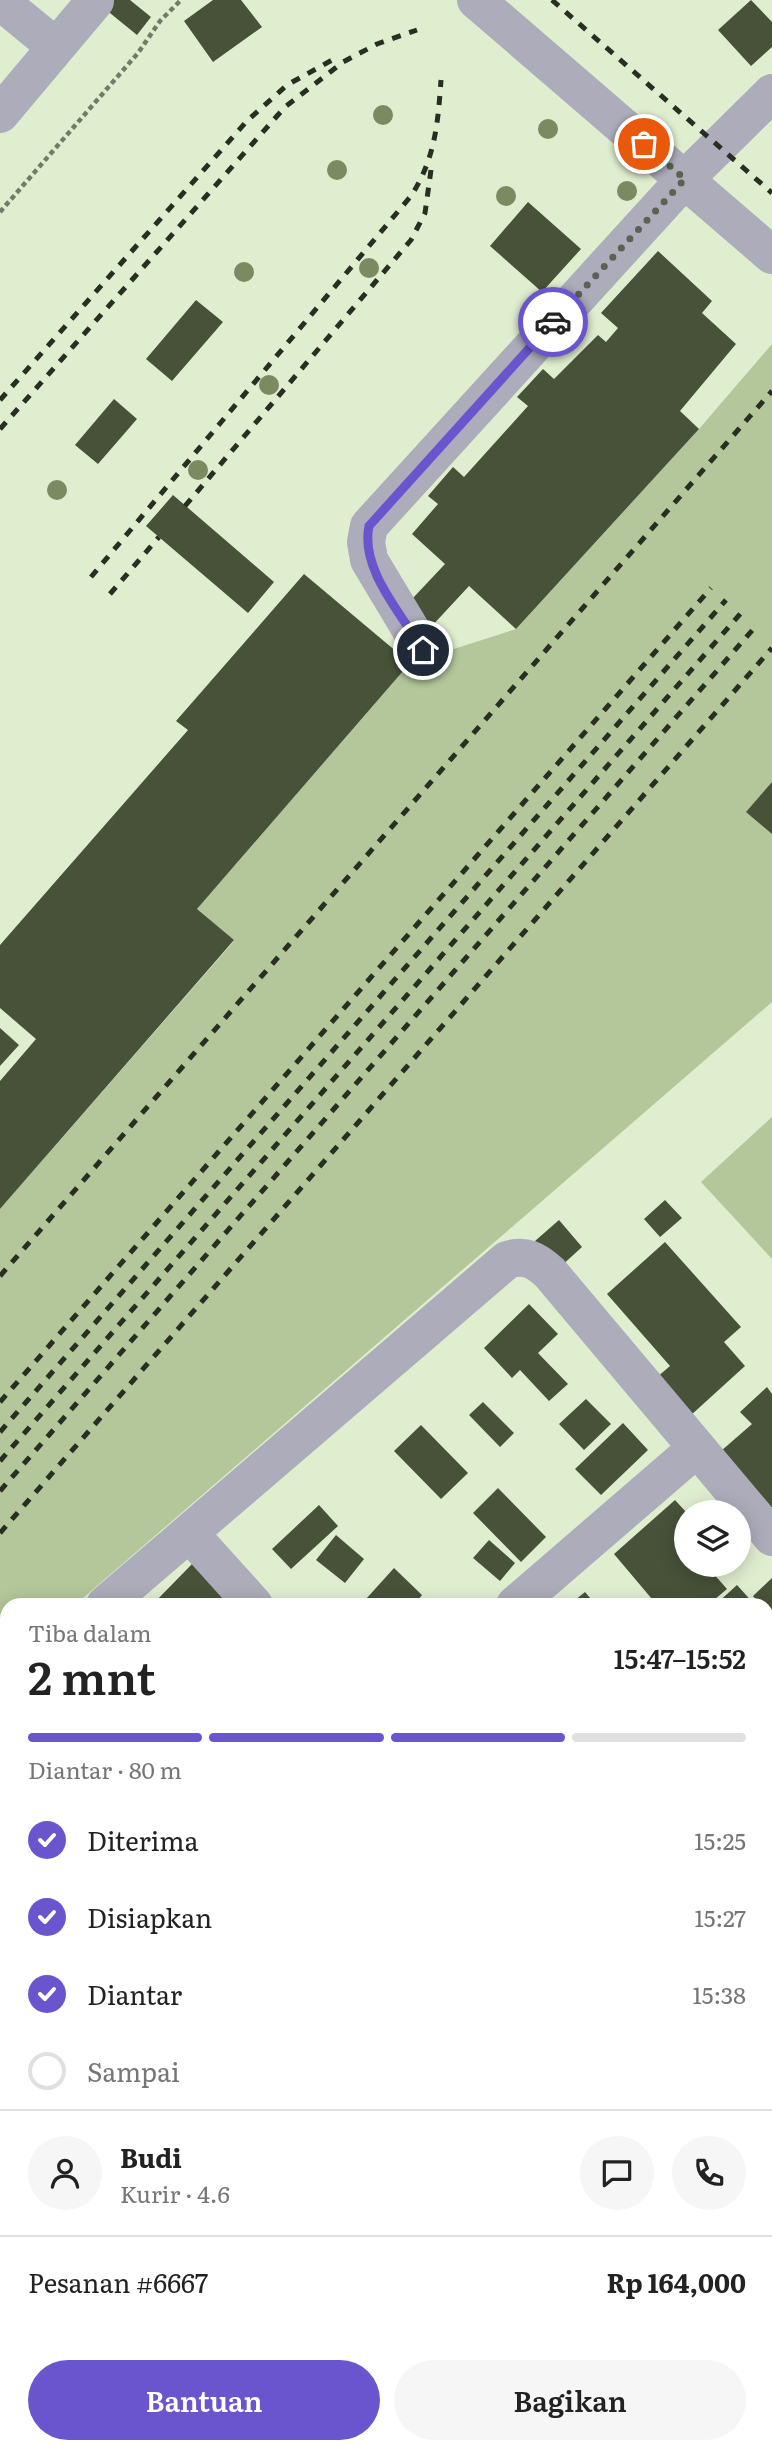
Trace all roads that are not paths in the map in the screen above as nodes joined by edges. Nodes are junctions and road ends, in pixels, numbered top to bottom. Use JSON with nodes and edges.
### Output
{"nodes":[{"id":1,"x":476,"y":0,"type":"edge"},
{"id":2,"x":0,"y":1,"type":"edge"},
{"id":3,"x":95,"y":1,"type":"edge"},
{"id":4,"x":56,"y":47,"type":"junction"},
{"id":5,"x":772,"y":93,"type":"edge"},
{"id":6,"x":0,"y":114,"type":"edge"},
{"id":7,"x":685,"y":179,"type":"junction"},
{"id":8,"x":772,"y":254,"type":"edge"},
{"id":9,"x":423,"y":650,"type":"dead end"},
{"id":10,"x":697,"y":1448,"type":"junction"},
{"id":11,"x":190,"y":1534,"type":"junction"},
{"id":12,"x":772,"y":1537,"type":"edge"},
{"id":13,"x":113,"y":1598,"type":"edge"},
{"id":14,"x":248,"y":1598,"type":"edge"},
{"id":15,"x":523,"y":1598,"type":"edge"}],
"edges":[{"from":1,"to":7,"type":"street"},
{"from":2,"to":4,"type":"street"},
{"from":3,"to":4,"type":"street"},
{"from":4,"to":6,"type":"street"},
{"from":5,"to":7,"type":"street"},
{"from":7,"to":8,"type":"street"},
{"from":7,"to":9,"type":"street"},
{"from":10,"to":11,"type":"street"},
{"from":10,"to":12,"type":"street"},
{"from":10,"to":15,"type":"street"},
{"from":11,"to":13,"type":"street"},
{"from":11,"to":14,"type":"street"}]}
